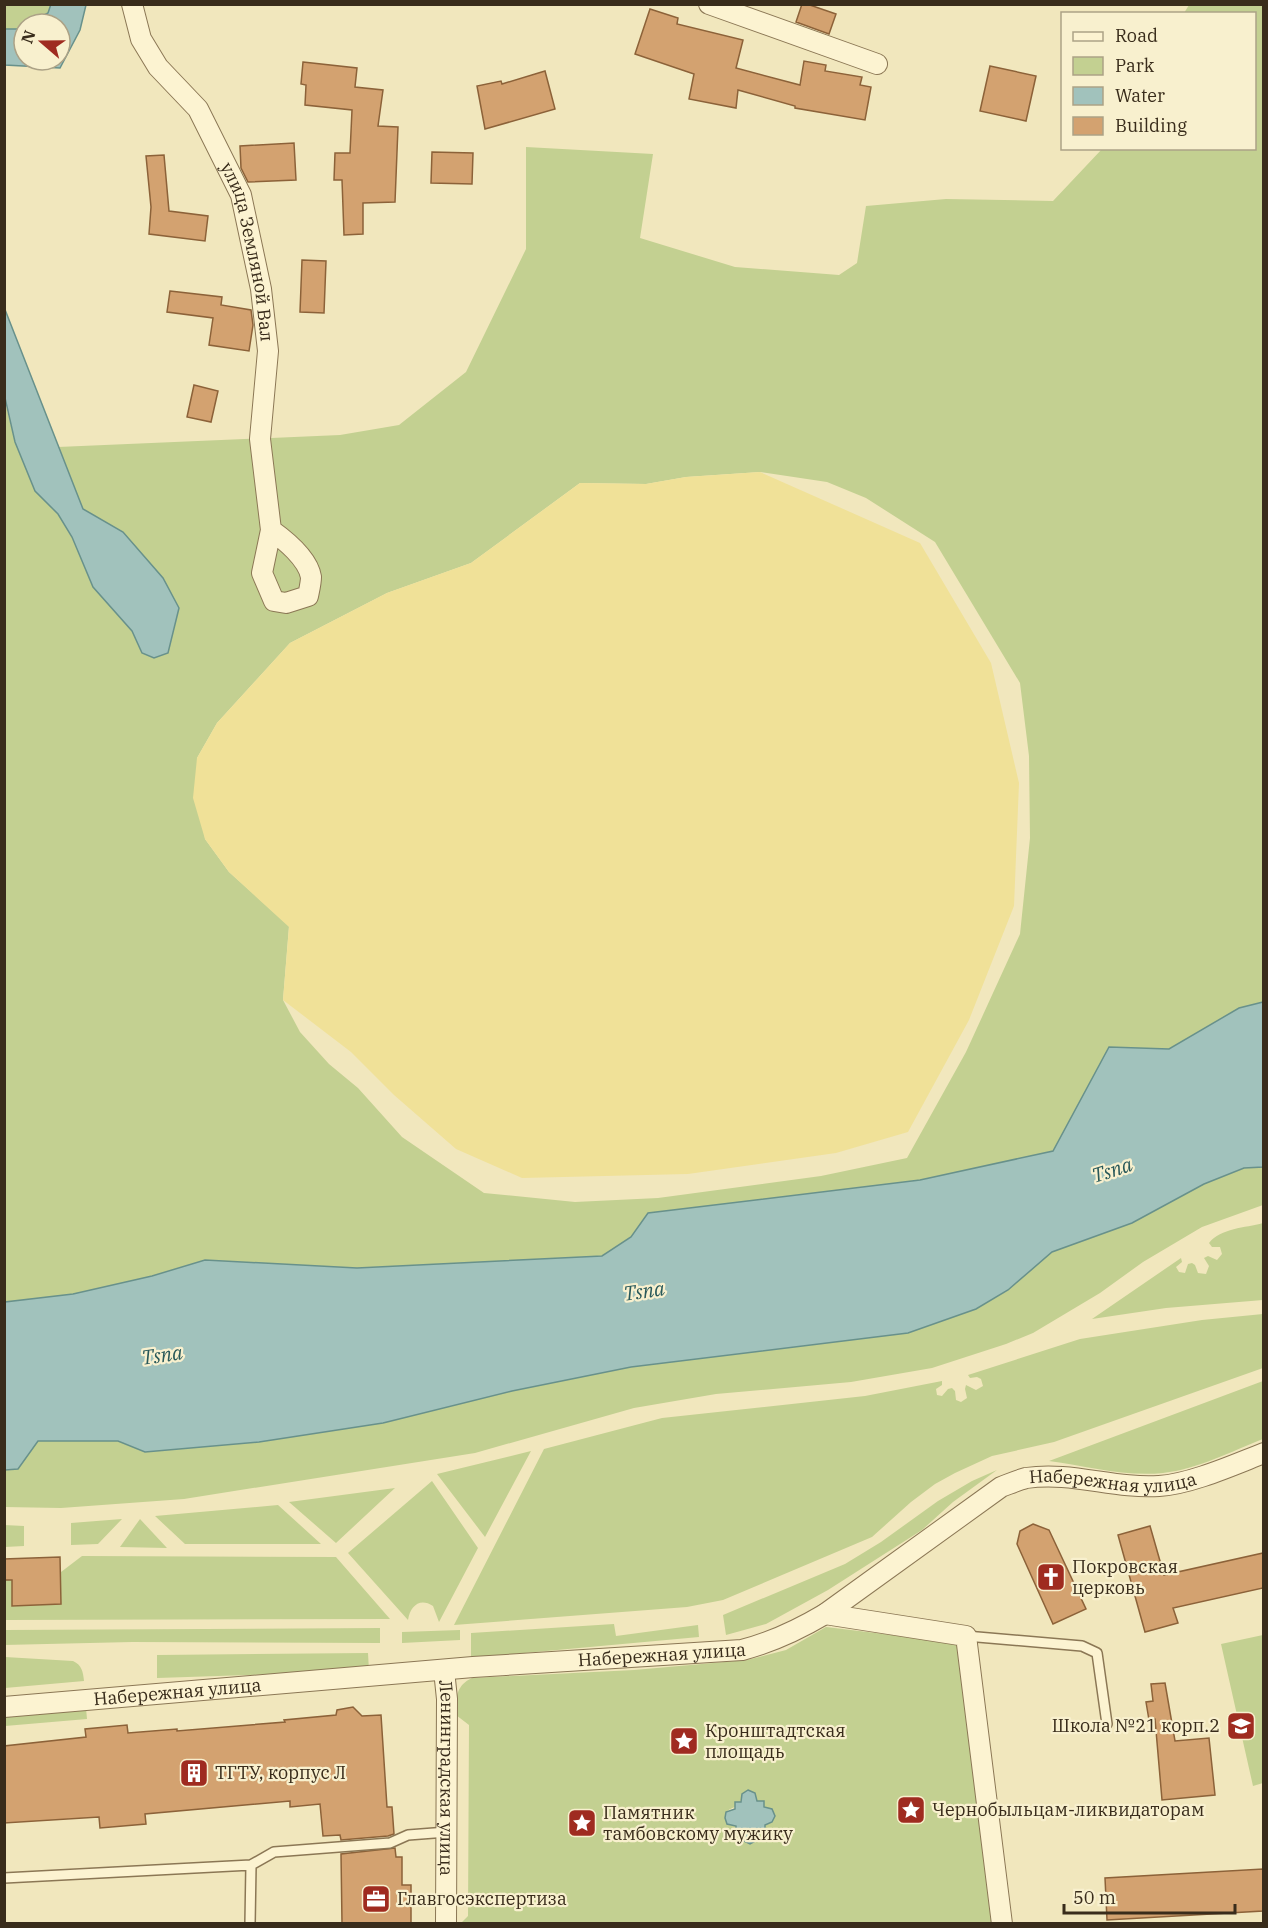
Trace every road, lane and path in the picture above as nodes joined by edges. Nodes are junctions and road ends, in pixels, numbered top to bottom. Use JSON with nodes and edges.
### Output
{"nodes":[{"id":1,"x":132,"y":4,"type":"edge"},
{"id":2,"x":709,"y":4,"type":"edge"},
{"id":3,"x":877,"y":64,"type":"dead end"},
{"id":4,"x":271,"y":530,"type":"dead end"},
{"id":5,"x":1263,"y":1454,"type":"edge"},
{"id":6,"x":825,"y":1614,"type":"junction"},
{"id":7,"x":966,"y":1636,"type":"junction"},
{"id":8,"x":444,"y":1670,"type":"junction"},
{"id":9,"x":4,"y":1707,"type":"edge"},
{"id":10,"x":1107,"y":1724,"type":"dead end"},
{"id":11,"x":447,"y":1832,"type":"junction"},
{"id":12,"x":251,"y":1865,"type":"junction"},
{"id":13,"x":4,"y":1878,"type":"edge"},
{"id":14,"x":250,"y":1923,"type":"edge"},
{"id":15,"x":446,"y":1923,"type":"edge"},
{"id":16,"x":1002,"y":1923,"type":"edge"}],
"edges":[{"from":1,"to":4,"type":"street","name":"улица Земляной Вал"},
{"from":2,"to":3,"type":"street"},
{"from":5,"to":6,"type":"street","name":"Набережная улица"},
{"from":6,"to":7,"type":"street"},
{"from":6,"to":8,"type":"street","name":"Набережная улица"},
{"from":7,"to":10,"type":"lane"},
{"from":7,"to":16,"type":"street"},
{"from":8,"to":9,"type":"street","name":"Набережная улица"},
{"from":8,"to":11,"type":"street","name":"Ленинградская улица"},
{"from":11,"to":12,"type":"lane"},
{"from":11,"to":15,"type":"street","name":"Ленинградская улица"},
{"from":12,"to":13,"type":"lane"},
{"from":12,"to":14,"type":"lane"}]}
